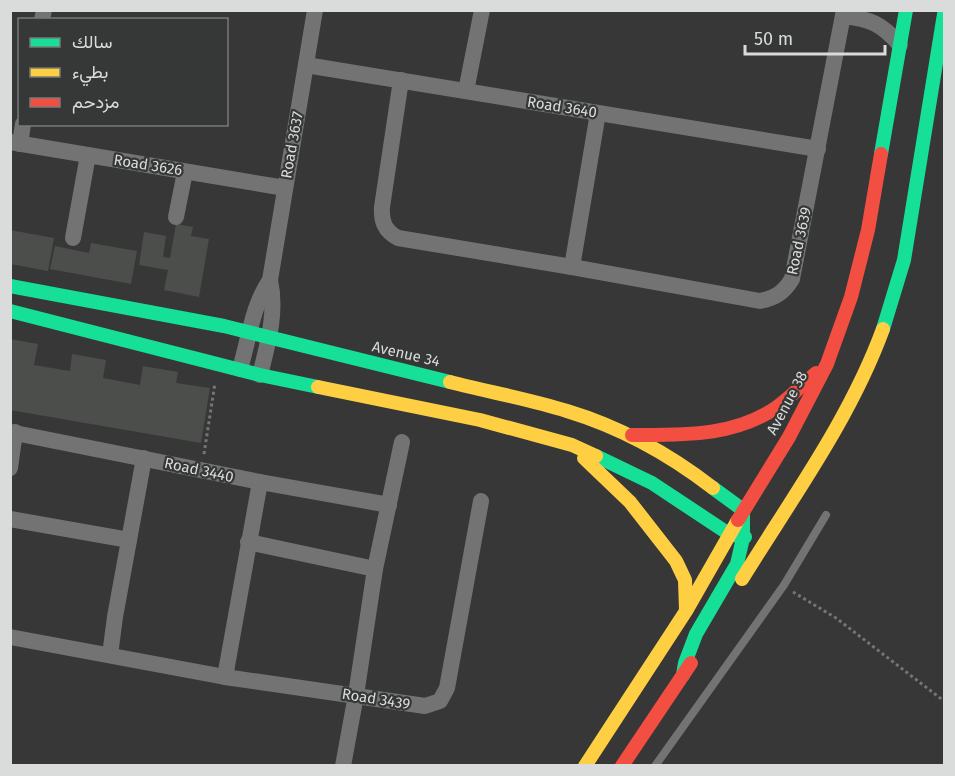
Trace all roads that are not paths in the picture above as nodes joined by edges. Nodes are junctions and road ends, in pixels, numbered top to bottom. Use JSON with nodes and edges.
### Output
{"nodes":[{"id":1,"x":315,"y":10,"type":"edge"},
{"id":2,"x":482,"y":10,"type":"edge"},
{"id":3,"x":906,"y":10,"type":"edge"},
{"id":4,"x":844,"y":13,"type":"edge"},
{"id":5,"x":945,"y":14,"type":"edge"},
{"id":6,"x":900,"y":45,"type":"junction"},
{"id":7,"x":306,"y":65,"type":"junction"},
{"id":8,"x":401,"y":80,"type":"junction"},
{"id":9,"x":466,"y":91,"type":"junction"},
{"id":10,"x":598,"y":113,"type":"junction"},
{"id":11,"x":22,"y":126,"type":"edge"},
{"id":12,"x":15,"y":143,"type":"edge"},
{"id":13,"x":818,"y":149,"type":"junction"},
{"id":14,"x":88,"y":155,"type":"junction"},
{"id":15,"x":185,"y":171,"type":"junction"},
{"id":16,"x":285,"y":188,"type":"junction"},
{"id":17,"x":176,"y":217,"type":"dead end"},
{"id":18,"x":73,"y":238,"type":"dead end"},
{"id":19,"x":572,"y":267,"type":"junction"},
{"id":20,"x":270,"y":280,"type":"junction"},
{"id":21,"x":10,"y":286,"type":"edge"},
{"id":22,"x":10,"y":311,"type":"edge"},
{"id":23,"x":250,"y":333,"type":"junction"},
{"id":24,"x":270,"y":338,"type":"junction"},
{"id":25,"x":827,"y":363,"type":"junction"},
{"id":26,"x":240,"y":369,"type":"junction"},
{"id":27,"x":260,"y":375,"type":"junction"},
{"id":28,"x":13,"y":432,"type":"edge"},
{"id":29,"x":630,"y":435,"type":"junction"},
{"id":30,"x":402,"y":442,"type":"dead end"},
{"id":31,"x":572,"y":445,"type":"junction"},
{"id":32,"x":144,"y":458,"type":"junction"},
{"id":33,"x":10,"y":468,"type":"edge"},
{"id":34,"x":260,"y":482,"type":"junction"},
{"id":35,"x":481,"y":501,"type":"dead end"},
{"id":36,"x":389,"y":505,"type":"junction"},
{"id":37,"x":743,"y":510,"type":"junction"},
{"id":38,"x":826,"y":515,"type":"dead end"},
{"id":39,"x":10,"y":519,"type":"edge"},
{"id":40,"x":775,"y":526,"type":"junction"},
{"id":41,"x":729,"y":534,"type":"junction"},
{"id":42,"x":744,"y":537,"type":"junction"},
{"id":43,"x":129,"y":540,"type":"junction"},
{"id":44,"x":249,"y":542,"type":"junction"},
{"id":45,"x":375,"y":569,"type":"junction"},
{"id":46,"x":686,"y":611,"type":"junction"},
{"id":47,"x":10,"y":637,"type":"edge"},
{"id":48,"x":110,"y":655,"type":"junction"},
{"id":49,"x":683,"y":675,"type":"junction"},
{"id":50,"x":225,"y":677,"type":"junction"},
{"id":51,"x":356,"y":695,"type":"junction"},
{"id":52,"x":343,"y":765,"type":"edge"},
{"id":53,"x":585,"y":765,"type":"edge"},
{"id":54,"x":622,"y":765,"type":"edge"},
{"id":55,"x":654,"y":765,"type":"edge"}],
"edges":[{"from":1,"to":7,"type":"street","name":"Road 3637"},
{"from":2,"to":9,"type":"street"},
{"from":3,"to":6,"type":"street","name":"Avenue 38"},
{"from":4,"to":6,"type":"street"},
{"from":4,"to":13,"type":"street","name":"Road 3639"},
{"from":5,"to":40,"type":"street"},
{"from":6,"to":25,"type":"street","name":"Avenue 38"},
{"from":7,"to":8,"type":"street","name":"Road 3640"},
{"from":7,"to":16,"type":"street","name":"Road 3637"},
{"from":8,"to":9,"type":"street","name":"Road 3640"},
{"from":8,"to":19,"type":"street","name":"Road 3639"},
{"from":9,"to":10,"type":"street","name":"Road 3640"},
{"from":10,"to":13,"type":"street","name":"Road 3640"},
{"from":10,"to":19,"type":"street"},
{"from":11,"to":12,"type":"street"},
{"from":12,"to":14,"type":"street","name":"Road 3626"},
{"from":13,"to":19,"type":"street","name":"Road 3639"},
{"from":14,"to":15,"type":"street","name":"Road 3626"},
{"from":14,"to":18,"type":"street"},
{"from":15,"to":16,"type":"street","name":"Road 3626"},
{"from":15,"to":17,"type":"street"},
{"from":16,"to":20,"type":"street","name":"Road 3637"},
{"from":20,"to":23,"type":"street","name":"Road 3637"},
{"from":20,"to":24,"type":"street","name":"Road 3637"},
{"from":21,"to":23,"type":"street","name":"Avenue 34"},
{"from":22,"to":26,"type":"street"},
{"from":23,"to":24,"type":"street","name":"Avenue 34"},
{"from":23,"to":26,"type":"street","name":"Road 3637"},
{"from":24,"to":27,"type":"street","name":"Road 3637"},
{"from":24,"to":29,"type":"street","name":"Avenue 34"},
{"from":25,"to":29,"type":"street"},
{"from":25,"to":37,"type":"street","name":"Avenue 38"},
{"from":26,"to":27,"type":"street"},
{"from":27,"to":31,"type":"street"},
{"from":28,"to":32,"type":"street","name":"Road 3440"},
{"from":28,"to":33,"type":"street"},
{"from":29,"to":37,"type":"street","name":"Avenue 34"},
{"from":30,"to":36,"type":"street"},
{"from":31,"to":41,"type":"street"},
{"from":31,"to":46,"type":"street"},
{"from":32,"to":34,"type":"street","name":"Road 3440"},
{"from":32,"to":43,"type":"street"},
{"from":34,"to":36,"type":"street","name":"Road 3440"},
{"from":34,"to":44,"type":"street"},
{"from":35,"to":51,"type":"street","name":"Road 3439"},
{"from":36,"to":45,"type":"street"},
{"from":37,"to":41,"type":"street","name":"Avenue 38"},
{"from":37,"to":42,"type":"street"},
{"from":38,"to":55,"type":"lane"},
{"from":39,"to":43,"type":"street"},
{"from":40,"to":42,"type":"street"},
{"from":40,"to":49,"type":"street"},
{"from":41,"to":42,"type":"street"},
{"from":41,"to":46,"type":"street","name":"Avenue 38"},
{"from":42,"to":49,"type":"street"},
{"from":43,"to":48,"type":"street"},
{"from":44,"to":45,"type":"street"},
{"from":44,"to":50,"type":"street"},
{"from":45,"to":51,"type":"street"},
{"from":46,"to":53,"type":"street","name":"Avenue 38"},
{"from":47,"to":48,"type":"street","name":"Road 3439"},
{"from":48,"to":50,"type":"street","name":"Road 3439"},
{"from":49,"to":54,"type":"street"},
{"from":50,"to":51,"type":"street","name":"Road 3439"},
{"from":51,"to":52,"type":"street"}]}
